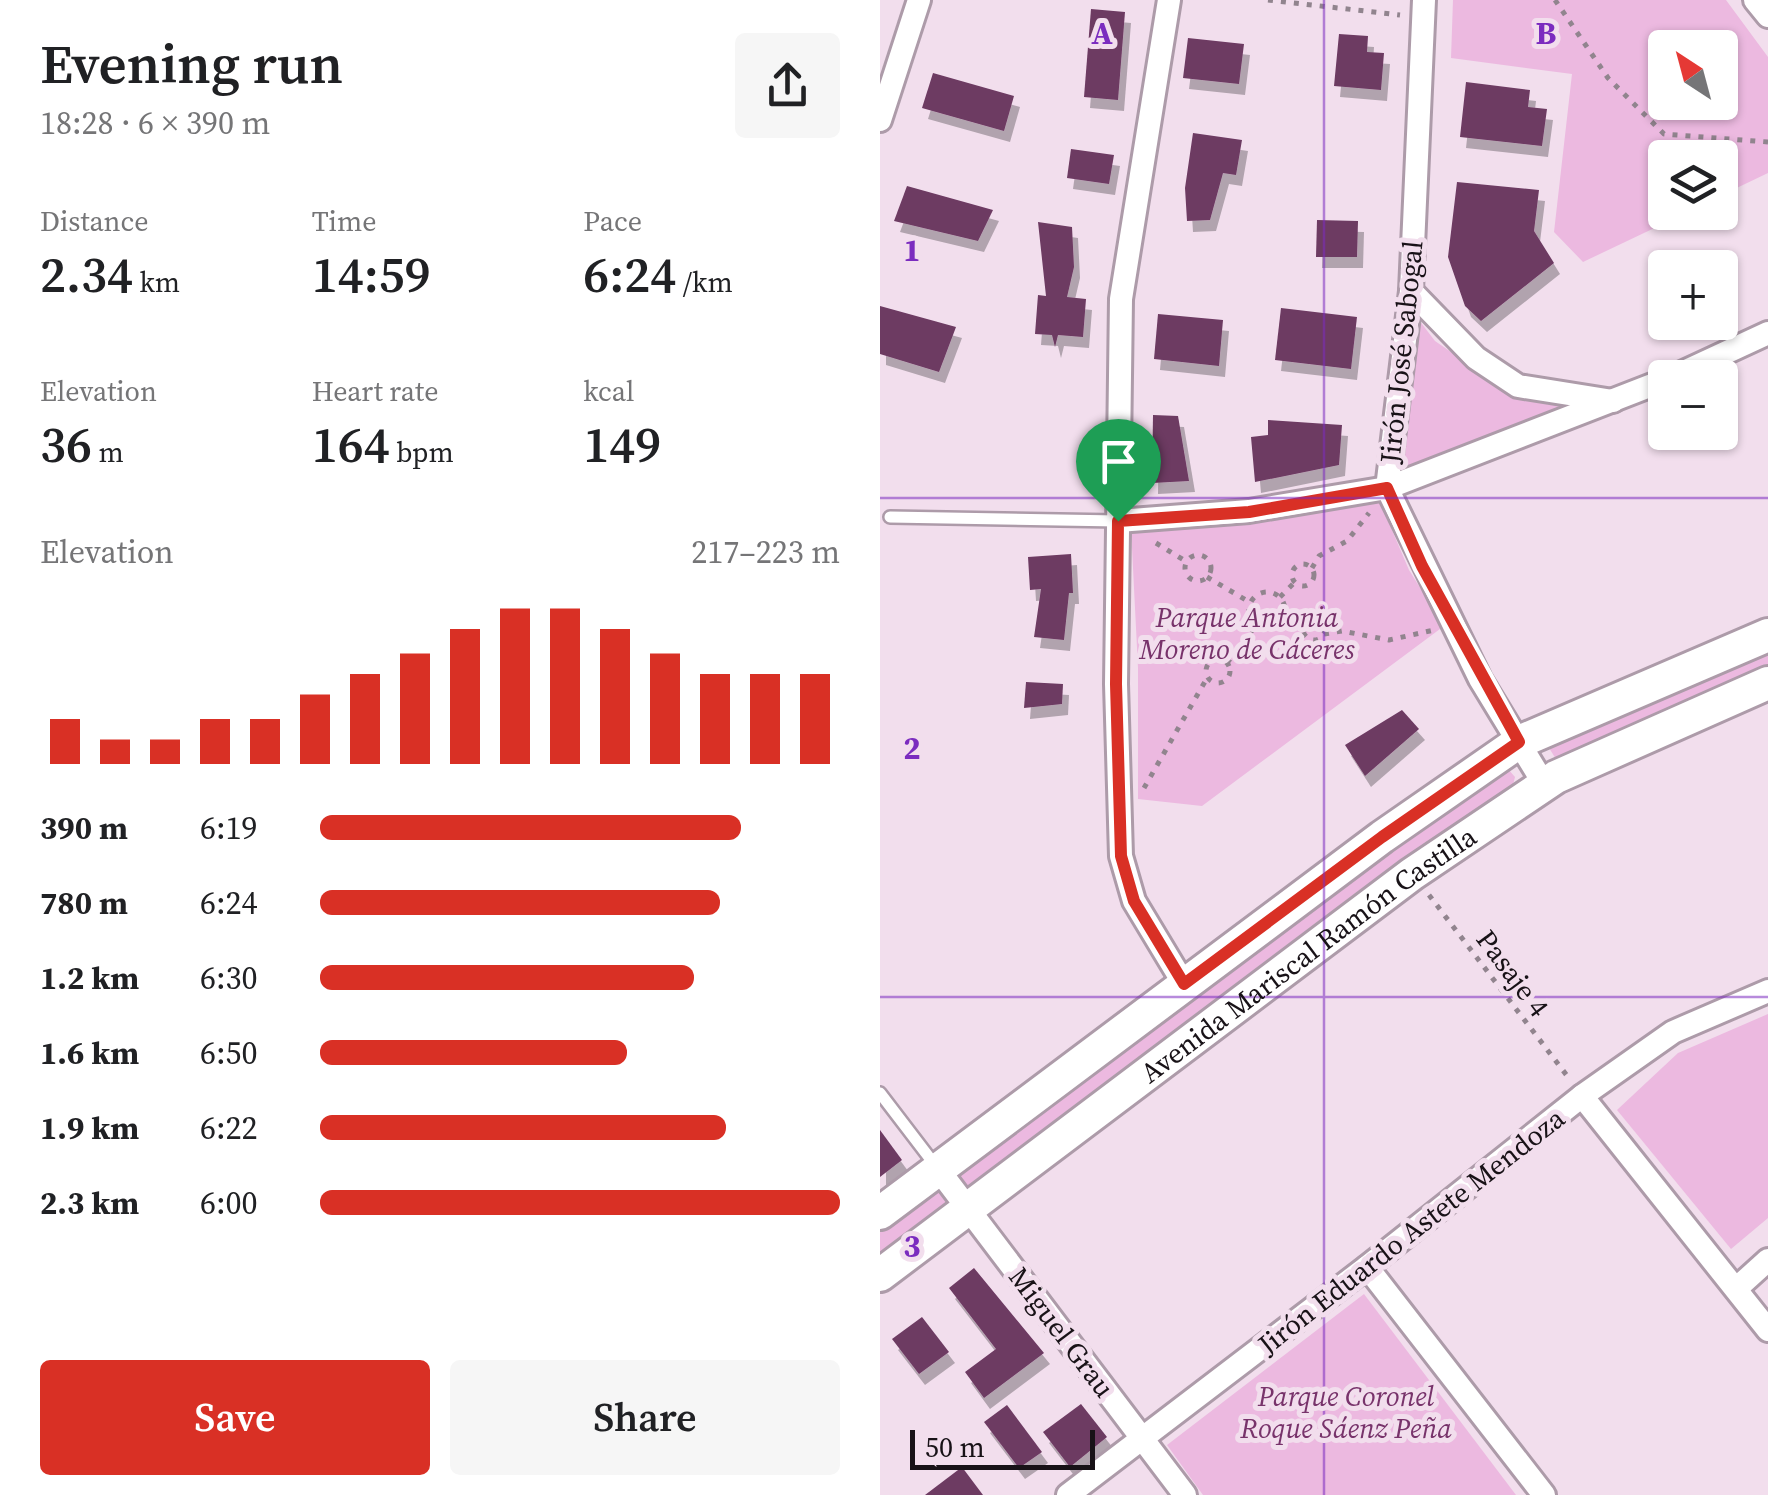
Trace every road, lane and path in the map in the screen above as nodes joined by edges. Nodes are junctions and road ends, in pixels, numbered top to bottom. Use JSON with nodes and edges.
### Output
{"nodes":[{"id":1,"x":918,"y":0,"type":"edge"},
{"id":2,"x":1168,"y":0,"type":"edge"},
{"id":3,"x":1268,"y":0,"type":"edge"},
{"id":4,"x":1556,"y":0,"type":"edge"},
{"id":5,"x":1756,"y":0,"type":"edge"},
{"id":6,"x":1424,"y":9,"type":"edge"},
{"id":7,"x":1768,"y":16,"type":"edge"},
{"id":8,"x":880,"y":120,"type":"edge"},
{"id":9,"x":1768,"y":142,"type":"edge"},
{"id":10,"x":1412,"y":291,"type":"junction"},
{"id":11,"x":1768,"y":334,"type":"edge"},
{"id":12,"x":1710,"y":360,"type":"edge"},
{"id":13,"x":1648,"y":388,"type":"edge"},
{"id":14,"x":1617,"y":402,"type":"junction"},
{"id":15,"x":1387,"y":488,"type":"junction"},
{"id":16,"x":890,"y":517,"type":"dead end"},
{"id":17,"x":1118,"y":521,"type":"junction"},
{"id":18,"x":1312,"y":568,"type":"junction"},
{"id":19,"x":1207,"y":577,"type":"junction"},
{"id":20,"x":1295,"y":582,"type":"junction"},
{"id":21,"x":1280,"y":598,"type":"junction"},
{"id":22,"x":1251,"y":602,"type":"junction"},
{"id":23,"x":1282,"y":619,"type":"junction"},
{"id":24,"x":1257,"y":624,"type":"junction"},
{"id":25,"x":1304,"y":625,"type":"junction"},
{"id":26,"x":1453,"y":626,"type":"junction"},
{"id":27,"x":1324,"y":634,"type":"junction"},
{"id":28,"x":1768,"y":635,"type":"edge"},
{"id":29,"x":1228,"y":663,"type":"junction"},
{"id":30,"x":1207,"y":678,"type":"junction"},
{"id":31,"x":1768,"y":682,"type":"edge"},
{"id":32,"x":1519,"y":742,"type":"junction"},
{"id":33,"x":1544,"y":784,"type":"junction"},
{"id":34,"x":1140,"y":800,"type":"dead end"},
{"id":35,"x":1412,"y":874,"type":"junction"},
{"id":36,"x":1184,"y":984,"type":"junction"},
{"id":37,"x":1768,"y":991,"type":"edge"},
{"id":38,"x":880,"y":1093,"type":"edge"},
{"id":39,"x":1582,"y":1096,"type":"junction"},
{"id":40,"x":938,"y":1169,"type":"junction"},
{"id":41,"x":968,"y":1208,"type":"junction"},
{"id":42,"x":880,"y":1213,"type":"edge"},
{"id":43,"x":1768,"y":1260,"type":"edge"},
{"id":44,"x":1367,"y":1268,"type":"junction"},
{"id":45,"x":880,"y":1275,"type":"edge"},
{"id":46,"x":1738,"y":1287,"type":"junction"},
{"id":47,"x":1768,"y":1330,"type":"edge"},
{"id":48,"x":1144,"y":1438,"type":"junction"},
{"id":49,"x":1068,"y":1495,"type":"edge"},
{"id":50,"x":1185,"y":1495,"type":"edge"},
{"id":51,"x":1544,"y":1495,"type":"edge"}],
"edges":[{"from":1,"to":8,"type":"street"},
{"from":2,"to":17,"type":"street"},
{"from":3,"to":6,"type":"path"},
{"from":4,"to":9,"type":"path"},
{"from":5,"to":7,"type":"street"},
{"from":6,"to":10,"type":"street","name":"Jirón José Sabogal"},
{"from":10,"to":14,"type":"street"},
{"from":10,"to":15,"type":"street","name":"Jirón José Sabogal"},
{"from":11,"to":12,"type":"street"},
{"from":13,"to":14,"type":"street"},
{"from":14,"to":15,"type":"street"},
{"from":15,"to":17,"type":"street"},
{"from":15,"to":18,"type":"path"},
{"from":15,"to":26,"type":"street","name":"Jirón José Sabogal"},
{"from":16,"to":17,"type":"lane"},
{"from":17,"to":36,"type":"street"},
{"from":18,"to":20,"type":"path"},
{"from":18,"to":20,"type":"path"},
{"from":19,"to":19,"type":"path"},
{"from":19,"to":22,"type":"path"},
{"from":20,"to":21,"type":"path"},
{"from":21,"to":22,"type":"path"},
{"from":21,"to":23,"type":"path"},
{"from":22,"to":24,"type":"path"},
{"from":23,"to":24,"type":"path"},
{"from":23,"to":25,"type":"path"},
{"from":24,"to":29,"type":"path"},
{"from":25,"to":27,"type":"path"},
{"from":25,"to":27,"type":"path"},
{"from":26,"to":27,"type":"path"},
{"from":26,"to":32,"type":"street","name":"Jirón José Sabogal"},
{"from":28,"to":32,"type":"main road","name":"Avenida Mariscal Ramón Castilla"},
{"from":29,"to":30,"type":"path"},
{"from":29,"to":30,"type":"path"},
{"from":30,"to":34,"type":"path"},
{"from":31,"to":33,"type":"main road","name":"Avenida Mariscal Ramón Castilla"},
{"from":32,"to":33,"type":"street","name":"Jirón José Sabogal"},
{"from":32,"to":36,"type":"main road","name":"Avenida Mariscal Ramón Castilla"},
{"from":33,"to":35,"type":"main road","name":"Avenida Mariscal Ramón Castilla"},
{"from":35,"to":39,"type":"path","name":"Pasaje 4"},
{"from":35,"to":41,"type":"main road","name":"Avenida Mariscal Ramón Castilla"},
{"from":36,"to":40,"type":"main road","name":"Avenida Mariscal Ramón Castilla"},
{"from":37,"to":39,"type":"street","name":"Jirón Eduardo Astete Mendoza"},
{"from":38,"to":40,"type":"lane"},
{"from":39,"to":44,"type":"street","name":"Jirón Eduardo Astete Mendoza"},
{"from":39,"to":46,"type":"street"},
{"from":40,"to":41,"type":"street","name":"Miguel Grau"},
{"from":40,"to":42,"type":"main road","name":"Avenida Mariscal Ramón Castilla"},
{"from":41,"to":45,"type":"main road","name":"Avenida Mariscal Ramón Castilla"},
{"from":41,"to":48,"type":"street","name":"Miguel Grau"},
{"from":43,"to":46,"type":"street"},
{"from":44,"to":48,"type":"street","name":"Jirón Eduardo Astete Mendoza"},
{"from":44,"to":51,"type":"street"},
{"from":46,"to":47,"type":"street"},
{"from":48,"to":49,"type":"street","name":"Jirón Eduardo Astete Mendoza"},
{"from":48,"to":50,"type":"street","name":"Miguel Grau"}]}
